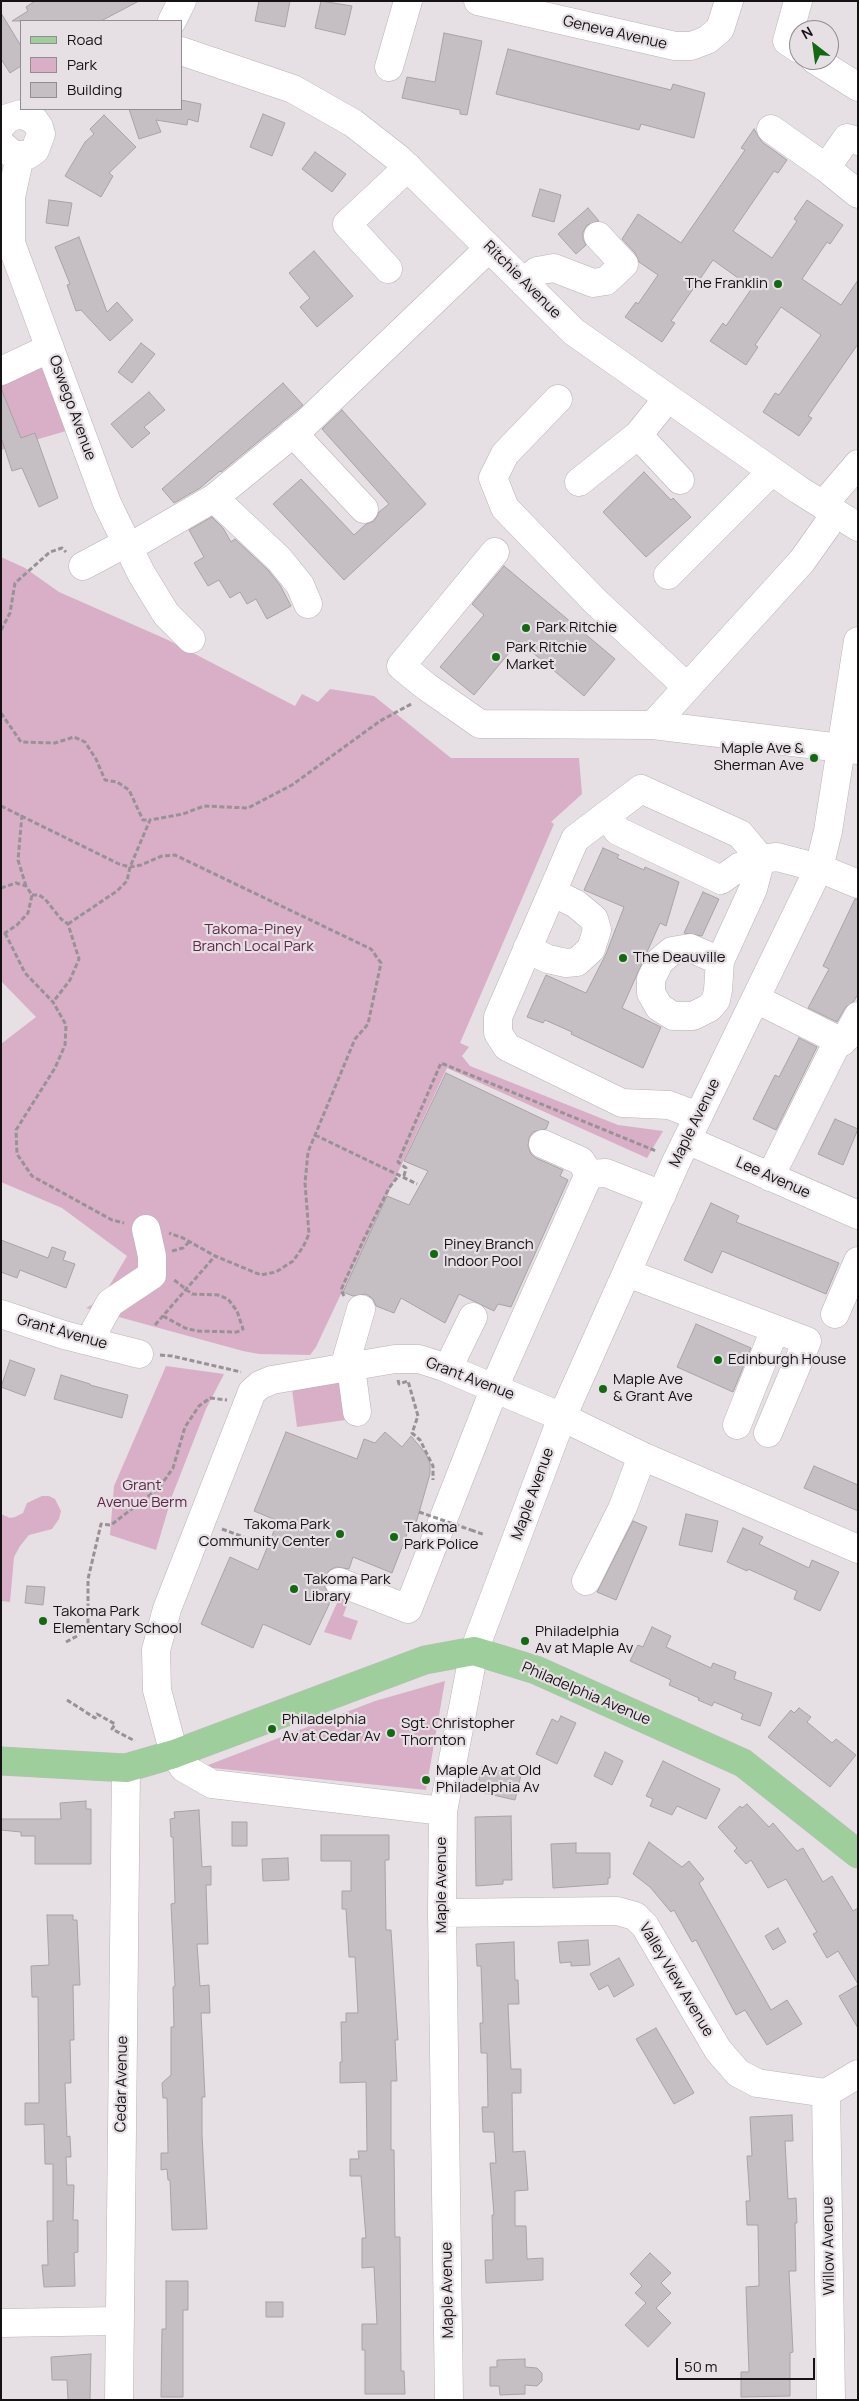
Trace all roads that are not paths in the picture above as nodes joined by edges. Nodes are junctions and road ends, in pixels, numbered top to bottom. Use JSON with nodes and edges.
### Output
{"nodes":[{"id":1,"x":182,"y":1,"type":"edge"},
{"id":2,"x":408,"y":1,"type":"edge"},
{"id":3,"x":478,"y":1,"type":"edge"},
{"id":4,"x":728,"y":1,"type":"edge"},
{"id":5,"x":798,"y":1,"type":"edge"},
{"id":6,"x":172,"y":20,"type":"edge"},
{"id":7,"x":792,"y":20,"type":"edge"},
{"id":8,"x":789,"y":31,"type":"edge"},
{"id":9,"x":789,"y":43,"type":"edge"},
{"id":10,"x":182,"y":51,"type":"edge"},
{"id":11,"x":389,"y":67,"type":"dead end"},
{"id":12,"x":832,"y":70,"type":"edge"},
{"id":13,"x":858,"y":87,"type":"edge"},
{"id":14,"x":41,"y":114,"type":"edge"},
{"id":15,"x":1,"y":126,"type":"edge"},
{"id":16,"x":771,"y":130,"type":"dead end"},
{"id":17,"x":858,"y":141,"type":"edge"},
{"id":18,"x":10,"y":150,"type":"edge"},
{"id":19,"x":408,"y":167,"type":"junction"},
{"id":20,"x":826,"y":168,"type":"junction"},
{"id":21,"x":858,"y":194,"type":"edge"},
{"id":22,"x":598,"y":236,"type":"dead end"},
{"id":23,"x":489,"y":248,"type":"junction"},
{"id":24,"x":388,"y":269,"type":"dead end"},
{"id":25,"x":524,"y":283,"type":"junction"},
{"id":26,"x":50,"y":348,"type":"junction"},
{"id":27,"x":1,"y":371,"type":"edge"},
{"id":28,"x":668,"y":398,"type":"junction"},
{"id":29,"x":558,"y":399,"type":"dead end"},
{"id":30,"x":293,"y":433,"type":"junction"},
{"id":31,"x":638,"y":436,"type":"junction"},
{"id":32,"x":858,"y":464,"type":"edge"},
{"id":33,"x":772,"y":471,"type":"junction"},
{"id":34,"x":680,"y":480,"type":"dead end"},
{"id":35,"x":579,"y":482,"type":"dead end"},
{"id":36,"x":214,"y":498,"type":"junction"},
{"id":37,"x":364,"y":509,"type":"dead end"},
{"id":38,"x":839,"y":515,"type":"edge"},
{"id":39,"x":127,"y":545,"type":"junction"},
{"id":40,"x":496,"y":552,"type":"dead end"},
{"id":41,"x":84,"y":566,"type":"road end"},
{"id":42,"x":668,"y":574,"type":"dead end"},
{"id":43,"x":308,"y":604,"type":"dead end"},
{"id":44,"x":191,"y":639,"type":"dead end"},
{"id":45,"x":858,"y":641,"type":"edge"},
{"id":46,"x":687,"y":687,"type":"junction"},
{"id":47,"x":653,"y":725,"type":"junction"},
{"id":48,"x":849,"y":749,"type":"edge"},
{"id":49,"x":606,"y":815,"type":"junction"},
{"id":50,"x":761,"y":859,"type":"junction"},
{"id":51,"x":819,"y":868,"type":"junction"},
{"id":52,"x":858,"y":884,"type":"edge"},
{"id":53,"x":552,"y":892,"type":"junction"},
{"id":54,"x":527,"y":949,"type":"junction"},
{"id":55,"x":720,"y":961,"type":"dead end"},
{"id":56,"x":756,"y":998,"type":"junction"},
{"id":57,"x":858,"y":1016,"type":"edge"},
{"id":58,"x":842,"y":1042,"type":"junction"},
{"id":59,"x":693,"y":1128,"type":"junction"},
{"id":60,"x":543,"y":1144,"type":"dead end"},
{"id":61,"x":589,"y":1174,"type":"junction"},
{"id":62,"x":770,"y":1176,"type":"junction"},
{"id":63,"x":662,"y":1195,"type":"junction"},
{"id":64,"x":858,"y":1216,"type":"edge"},
{"id":65,"x":146,"y":1229,"type":"road end"},
{"id":66,"x":858,"y":1261,"type":"edge"},
{"id":67,"x":627,"y":1273,"type":"junction"},
{"id":68,"x":1,"y":1314,"type":"edge"},
{"id":69,"x":835,"y":1314,"type":"dead end"},
{"id":70,"x":359,"y":1316,"type":"road end"},
{"id":71,"x":473,"y":1317,"type":"dead end"},
{"id":72,"x":776,"y":1329,"type":"junction"},
{"id":73,"x":89,"y":1341,"type":"junction"},
{"id":74,"x":139,"y":1354,"type":"road end"},
{"id":75,"x":347,"y":1368,"type":"junction"},
{"id":76,"x":448,"y":1368,"type":"junction"},
{"id":77,"x":487,"y":1384,"type":"junction"},
{"id":78,"x":357,"y":1412,"type":"dead end"},
{"id":79,"x":562,"y":1417,"type":"junction"},
{"id":80,"x":737,"y":1425,"type":"dead end"},
{"id":81,"x":768,"y":1433,"type":"dead end"},
{"id":82,"x":642,"y":1456,"type":"junction"},
{"id":83,"x":858,"y":1549,"type":"edge"},
{"id":84,"x":586,"y":1581,"type":"dead end"},
{"id":85,"x":339,"y":1582,"type":"dead end"},
{"id":86,"x":474,"y":1651,"type":"junction"},
{"id":87,"x":174,"y":1754,"type":"junction"},
{"id":88,"x":1,"y":1761,"type":"edge"},
{"id":89,"x":126,"y":1768,"type":"junction"},
{"id":90,"x":443,"y":1811,"type":"junction"},
{"id":91,"x":858,"y":1854,"type":"edge"},
{"id":92,"x":442,"y":1912,"type":"junction"},
{"id":93,"x":858,"y":2074,"type":"edge"},
{"id":94,"x":826,"y":2093,"type":"junction"},
{"id":95,"x":118,"y":2321,"type":"junction"},
{"id":96,"x":1,"y":2323,"type":"edge"},
{"id":97,"x":119,"y":2400,"type":"edge"},
{"id":98,"x":449,"y":2400,"type":"edge"},
{"id":99,"x":831,"y":2400,"type":"edge"}],
"edges":[{"from":1,"to":6,"type":"street"},
{"from":2,"to":11,"type":"street"},
{"from":3,"to":4,"type":"street","name":"Geneva Avenue"},
{"from":5,"to":7,"type":"street"},
{"from":8,"to":9,"type":"street"},
{"from":10,"to":19,"type":"street","name":"Ritchie Avenue"},
{"from":12,"to":13,"type":"street"},
{"from":14,"to":15,"type":"street"},
{"from":14,"to":18,"type":"street"},
{"from":16,"to":20,"type":"street"},
{"from":17,"to":20,"type":"street"},
{"from":18,"to":26,"type":"street","name":"Oswego Avenue"},
{"from":19,"to":23,"type":"street","name":"Ritchie Avenue"},
{"from":19,"to":24,"type":"street"},
{"from":20,"to":21,"type":"street"},
{"from":22,"to":25,"type":"street"},
{"from":23,"to":25,"type":"street","name":"Ritchie Avenue"},
{"from":23,"to":30,"type":"street"},
{"from":25,"to":28,"type":"street","name":"Ritchie Avenue"},
{"from":26,"to":27,"type":"street"},
{"from":26,"to":39,"type":"street","name":"Oswego Avenue"},
{"from":28,"to":31,"type":"street"},
{"from":28,"to":33,"type":"street","name":"Ritchie Avenue"},
{"from":29,"to":46,"type":"street"},
{"from":30,"to":36,"type":"street"},
{"from":30,"to":37,"type":"street"},
{"from":31,"to":34,"type":"street"},
{"from":31,"to":35,"type":"street"},
{"from":32,"to":38,"type":"street"},
{"from":33,"to":38,"type":"street","name":"Ritchie Avenue"},
{"from":33,"to":42,"type":"street"},
{"from":36,"to":39,"type":"street"},
{"from":36,"to":43,"type":"street"},
{"from":38,"to":46,"type":"street"},
{"from":39,"to":41,"type":"street"},
{"from":39,"to":44,"type":"street","name":"Oswego Avenue"},
{"from":40,"to":47,"type":"street"},
{"from":45,"to":48,"type":"street","name":"Maple Avenue"},
{"from":46,"to":47,"type":"street"},
{"from":47,"to":48,"type":"street"},
{"from":48,"to":51,"type":"street","name":"Maple Avenue"},
{"from":49,"to":50,"type":"street"},
{"from":49,"to":50,"type":"street"},
{"from":49,"to":53,"type":"street"},
{"from":50,"to":51,"type":"street"},
{"from":50,"to":55,"type":"street"},
{"from":51,"to":52,"type":"street"},
{"from":51,"to":56,"type":"street","name":"Maple Avenue"},
{"from":53,"to":54,"type":"street"},
{"from":53,"to":54,"type":"street"},
{"from":54,"to":59,"type":"street","name":"Lee Avenue"},
{"from":56,"to":58,"type":"street"},
{"from":56,"to":59,"type":"street","name":"Maple Avenue"},
{"from":57,"to":58,"type":"street"},
{"from":58,"to":62,"type":"street"},
{"from":59,"to":62,"type":"street","name":"Lee Avenue"},
{"from":59,"to":63,"type":"street","name":"Maple Avenue"},
{"from":60,"to":61,"type":"street"},
{"from":61,"to":63,"type":"street"},
{"from":61,"to":77,"type":"street"},
{"from":62,"to":64,"type":"street","name":"Lee Avenue"},
{"from":63,"to":67,"type":"street","name":"Maple Avenue"},
{"from":65,"to":73,"type":"street"},
{"from":66,"to":69,"type":"street"},
{"from":67,"to":72,"type":"street"},
{"from":67,"to":79,"type":"street","name":"Maple Avenue"},
{"from":68,"to":73,"type":"street","name":"Grant Avenue"},
{"from":70,"to":75,"type":"street"},
{"from":71,"to":76,"type":"street"},
{"from":72,"to":80,"type":"street"},
{"from":72,"to":81,"type":"street"},
{"from":73,"to":74,"type":"street","name":"Grant Avenue"},
{"from":75,"to":76,"type":"street","name":"Grant Avenue"},
{"from":75,"to":78,"type":"street"},
{"from":75,"to":87,"type":"street","name":"Grant Avenue"},
{"from":76,"to":77,"type":"street","name":"Grant Avenue"},
{"from":77,"to":79,"type":"street","name":"Grant Avenue"},
{"from":77,"to":85,"type":"street"},
{"from":79,"to":82,"type":"street","name":"Grant Avenue"},
{"from":79,"to":86,"type":"street","name":"Maple Avenue"},
{"from":82,"to":83,"type":"street","name":"Grant Avenue"},
{"from":82,"to":84,"type":"street"},
{"from":86,"to":87,"type":"main road","name":"Philadelphia Avenue"},
{"from":86,"to":90,"type":"street","name":"Maple Avenue"},
{"from":86,"to":91,"type":"main road","name":"Philadelphia Avenue"},
{"from":87,"to":89,"type":"main road","name":"Philadelphia Avenue"},
{"from":87,"to":90,"type":"street"},
{"from":88,"to":89,"type":"main road","name":"Philadelphia Avenue"},
{"from":89,"to":95,"type":"street","name":"Cedar Avenue"},
{"from":90,"to":92,"type":"street","name":"Maple Avenue"},
{"from":92,"to":94,"type":"street","name":"Valley View Avenue"},
{"from":92,"to":98,"type":"street","name":"Maple Avenue"},
{"from":93,"to":94,"type":"street"},
{"from":94,"to":99,"type":"street","name":"Willow Avenue"},
{"from":95,"to":96,"type":"street"},
{"from":95,"to":97,"type":"street","name":"Cedar Avenue"}]}
